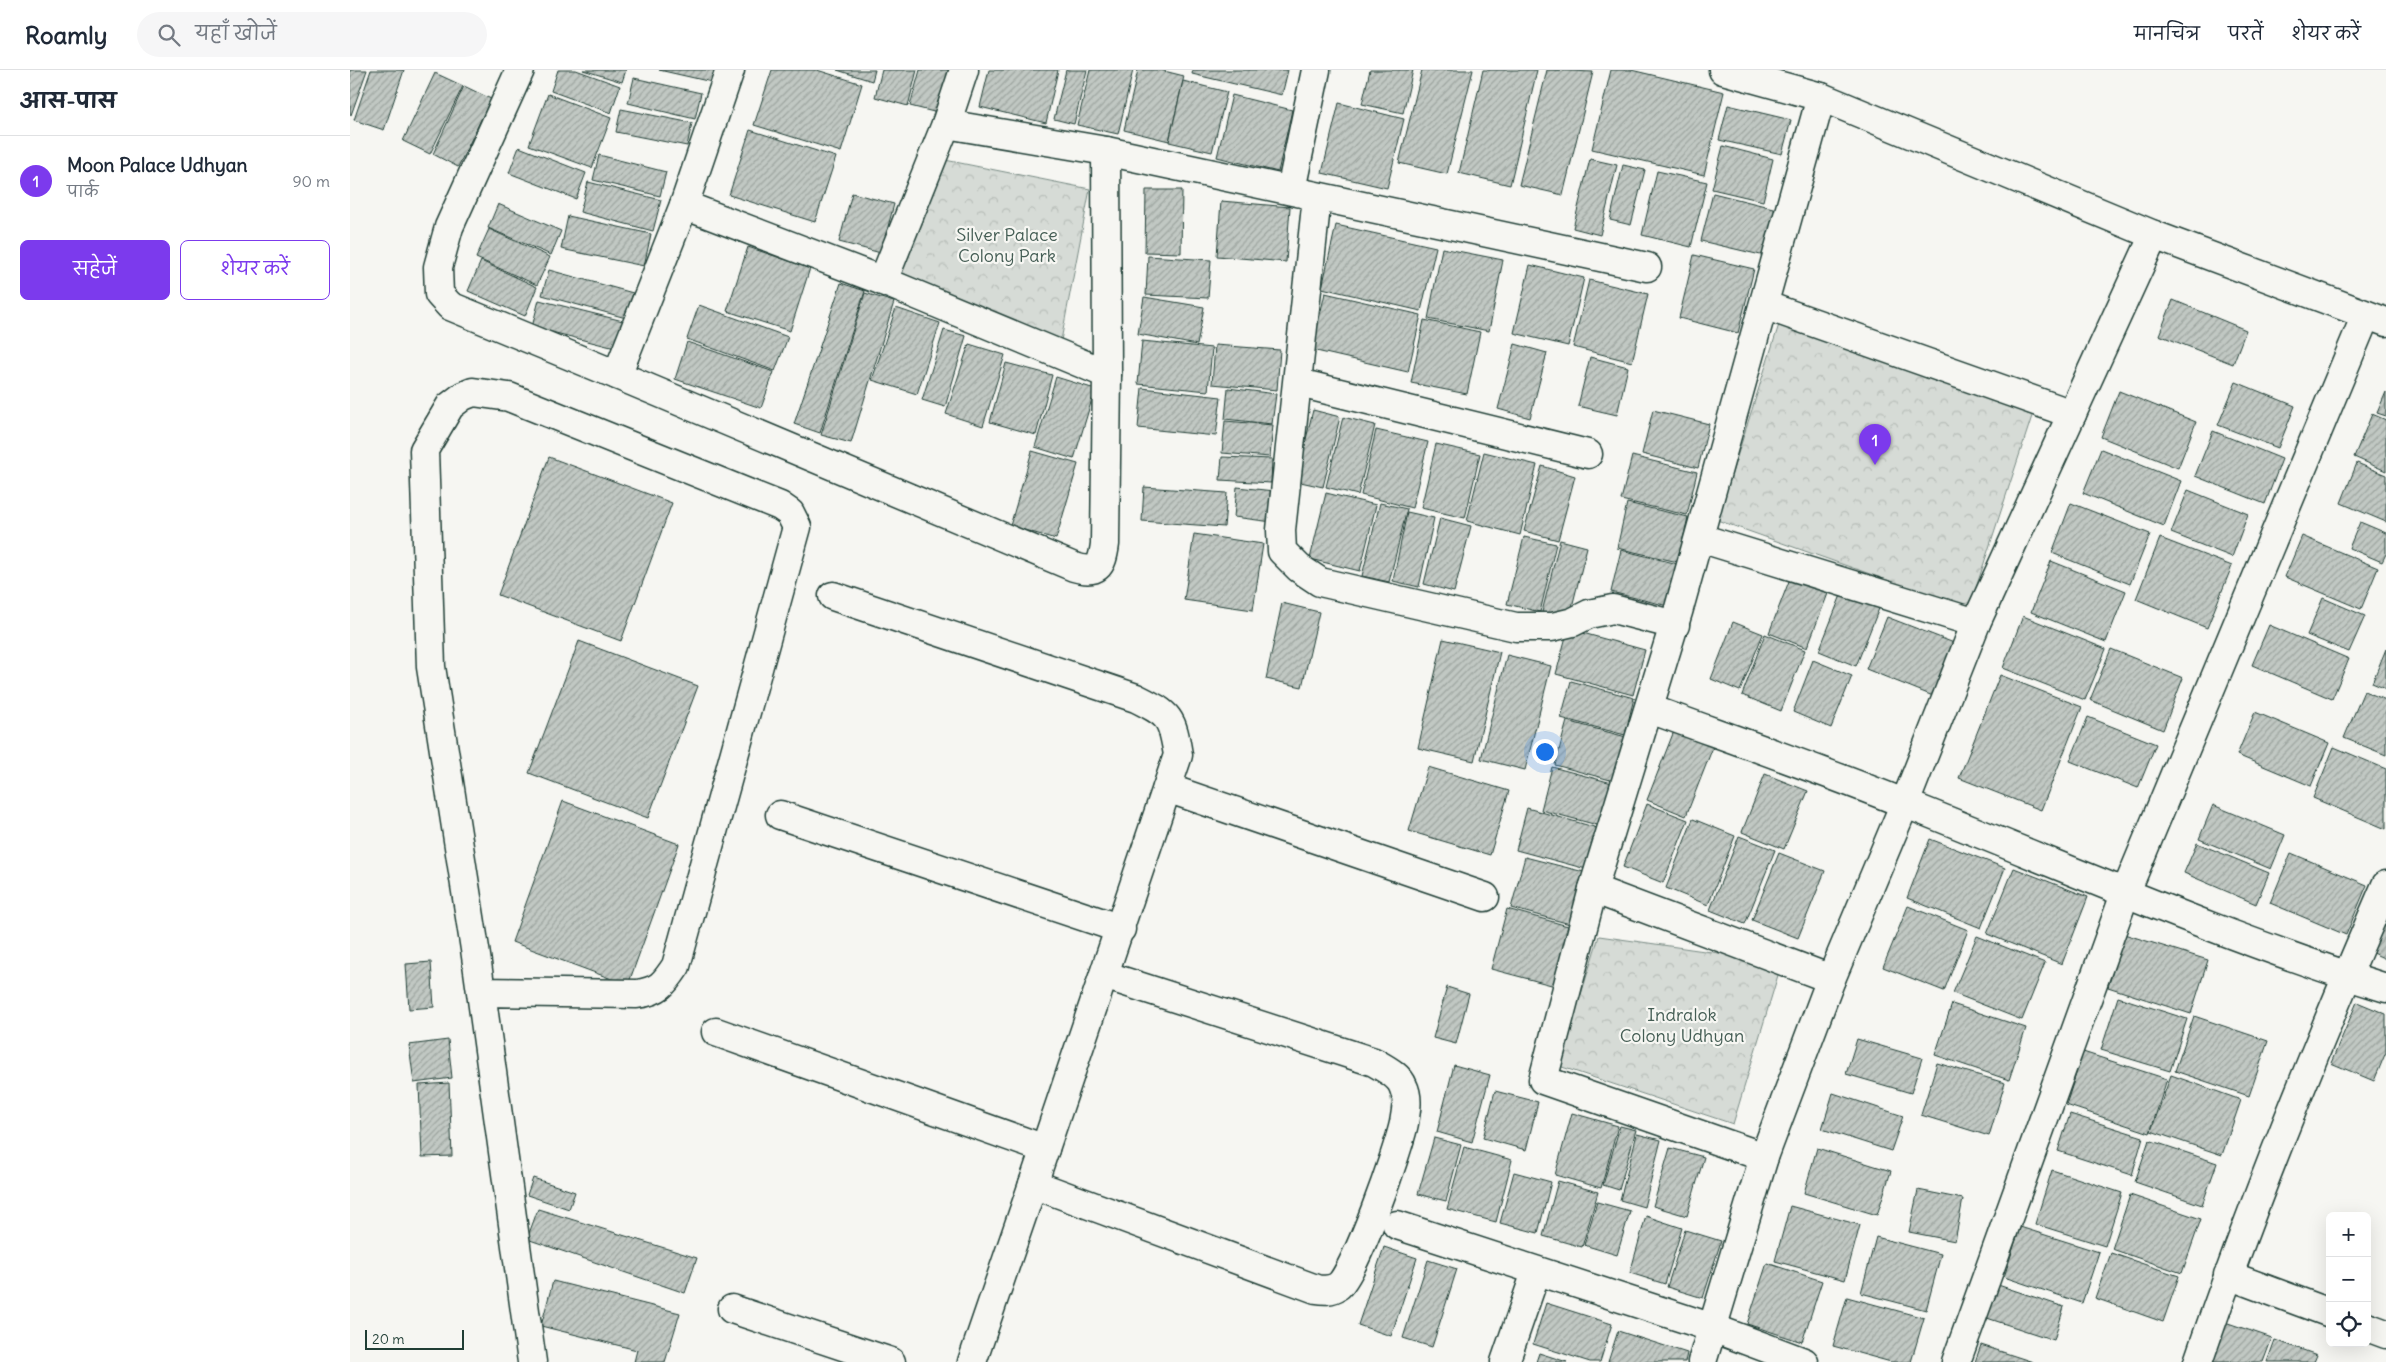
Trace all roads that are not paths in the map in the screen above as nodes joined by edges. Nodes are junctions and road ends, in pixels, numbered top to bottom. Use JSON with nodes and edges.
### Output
{"nodes":[{"id":1,"x":730,"y":70,"type":"edge"},
{"id":2,"x":964,"y":70,"type":"edge"},
{"id":3,"x":1316,"y":70,"type":"edge"},
{"id":4,"x":1723,"y":70,"type":"edge"},
{"id":5,"x":513,"y":72,"type":"edge"},
{"id":6,"x":1821,"y":97,"type":"junction"},
{"id":7,"x":946,"y":124,"type":"junction"},
{"id":8,"x":1106,"y":151,"type":"junction"},
{"id":9,"x":1304,"y":193,"type":"junction"},
{"id":10,"x":684,"y":205,"type":"junction"},
{"id":11,"x":2154,"y":235,"type":"junction"},
{"id":12,"x":1647,"y":267,"type":"dead end"},
{"id":13,"x":884,"y":281,"type":"junction"},
{"id":14,"x":1764,"y":305,"type":"junction"},
{"id":15,"x":2376,"y":318,"type":"edge"},
{"id":16,"x":1108,"y":374,"type":"junction"},
{"id":17,"x":617,"y":375,"type":"junction"},
{"id":18,"x":1299,"y":384,"type":"junction"},
{"id":19,"x":2072,"y":414,"type":"junction"},
{"id":20,"x":1588,"y":454,"type":"dead end"},
{"id":21,"x":1700,"y":538,"type":"junction"},
{"id":22,"x":833,"y":596,"type":"dead end"},
{"id":23,"x":1976,"y":623,"type":"junction"},
{"id":24,"x":1674,"y":625,"type":"junction"},
{"id":25,"x":1650,"y":709,"type":"junction"},
{"id":26,"x":1167,"y":788,"type":"junction"},
{"id":27,"x":1905,"y":804,"type":"junction"},
{"id":28,"x":780,"y":815,"type":"dead end"},
{"id":29,"x":2386,"y":885,"type":"edge"},
{"id":30,"x":1593,"y":889,"type":"junction"},
{"id":31,"x":2125,"y":894,"type":"junction"},
{"id":32,"x":1485,"y":897,"type":"dead end"},
{"id":33,"x":1121,"y":928,"type":"junction"},
{"id":34,"x":1104,"y":975,"type":"junction"},
{"id":35,"x":2347,"y":976,"type":"junction"},
{"id":36,"x":1831,"y":979,"type":"junction"},
{"id":37,"x":2386,"y":988,"type":"edge"},
{"id":38,"x":481,"y":992,"type":"junction"},
{"id":39,"x":716,"y":1032,"type":"dead end"},
{"id":40,"x":1046,"y":1149,"type":"junction"},
{"id":41,"x":1764,"y":1156,"type":"junction"},
{"id":42,"x":1033,"y":1184,"type":"junction"},
{"id":43,"x":1397,"y":1225,"type":"dead end"},
{"id":44,"x":1536,"y":1272,"type":"junction"},
{"id":45,"x":2228,"y":1275,"type":"junction"},
{"id":46,"x":732,"y":1309,"type":"dead end"},
{"id":47,"x":2326,"y":1312,"type":"edge"},
{"id":48,"x":1713,"y":1328,"type":"junction"},
{"id":49,"x":2371,"y":1328,"type":"edge"},
{"id":50,"x":2386,"y":1334,"type":"edge"},
{"id":51,"x":532,"y":1362,"type":"edge"},
{"id":52,"x":891,"y":1362,"type":"edge"},
{"id":53,"x":972,"y":1362,"type":"edge"},
{"id":54,"x":1505,"y":1362,"type":"edge"},
{"id":55,"x":1702,"y":1362,"type":"edge"},
{"id":56,"x":1804,"y":1362,"type":"edge"},
{"id":57,"x":1956,"y":1362,"type":"edge"},
{"id":58,"x":2198,"y":1362,"type":"edge"}],
"edges":[{"from":1,"to":10,"type":"street"},
{"from":2,"to":7,"type":"street"},
{"from":3,"to":9,"type":"street"},
{"from":4,"to":6,"type":"street"},
{"from":5,"to":17,"type":"street"},
{"from":6,"to":11,"type":"street"},
{"from":6,"to":14,"type":"street"},
{"from":7,"to":8,"type":"street"},
{"from":7,"to":13,"type":"street"},
{"from":8,"to":9,"type":"street"},
{"from":8,"to":16,"type":"street"},
{"from":9,"to":12,"type":"street"},
{"from":9,"to":18,"type":"street"},
{"from":10,"to":13,"type":"street"},
{"from":10,"to":17,"type":"street"},
{"from":11,"to":15,"type":"street"},
{"from":11,"to":19,"type":"street"},
{"from":13,"to":16,"type":"street"},
{"from":14,"to":19,"type":"street"},
{"from":14,"to":21,"type":"street"},
{"from":15,"to":31,"type":"street"},
{"from":16,"to":17,"type":"street"},
{"from":18,"to":20,"type":"street"},
{"from":18,"to":24,"type":"street"},
{"from":19,"to":23,"type":"street"},
{"from":21,"to":23,"type":"street"},
{"from":21,"to":24,"type":"street"},
{"from":22,"to":26,"type":"street"},
{"from":23,"to":27,"type":"street"},
{"from":24,"to":25,"type":"street"},
{"from":25,"to":27,"type":"street"},
{"from":25,"to":30,"type":"street"},
{"from":26,"to":32,"type":"street"},
{"from":26,"to":33,"type":"street"},
{"from":27,"to":31,"type":"street"},
{"from":27,"to":36,"type":"street"},
{"from":28,"to":33,"type":"street"},
{"from":29,"to":35,"type":"street"},
{"from":30,"to":36,"type":"street"},
{"from":30,"to":41,"type":"street"},
{"from":31,"to":35,"type":"street"},
{"from":31,"to":57,"type":"street"},
{"from":33,"to":34,"type":"street"},
{"from":34,"to":40,"type":"street"},
{"from":34,"to":42,"type":"street"},
{"from":35,"to":37,"type":"street"},
{"from":35,"to":45,"type":"street"},
{"from":36,"to":41,"type":"street"},
{"from":38,"to":38,"type":"street"},
{"from":38,"to":51,"type":"street"},
{"from":39,"to":40,"type":"street"},
{"from":40,"to":42,"type":"street"},
{"from":41,"to":48,"type":"street"},
{"from":42,"to":53,"type":"street"},
{"from":43,"to":44,"type":"street"},
{"from":44,"to":48,"type":"street"},
{"from":44,"to":54,"type":"street"},
{"from":45,"to":47,"type":"street"},
{"from":45,"to":58,"type":"street"},
{"from":46,"to":52,"type":"street"},
{"from":48,"to":55,"type":"street"},
{"from":48,"to":56,"type":"street"},
{"from":49,"to":50,"type":"street"}]}
